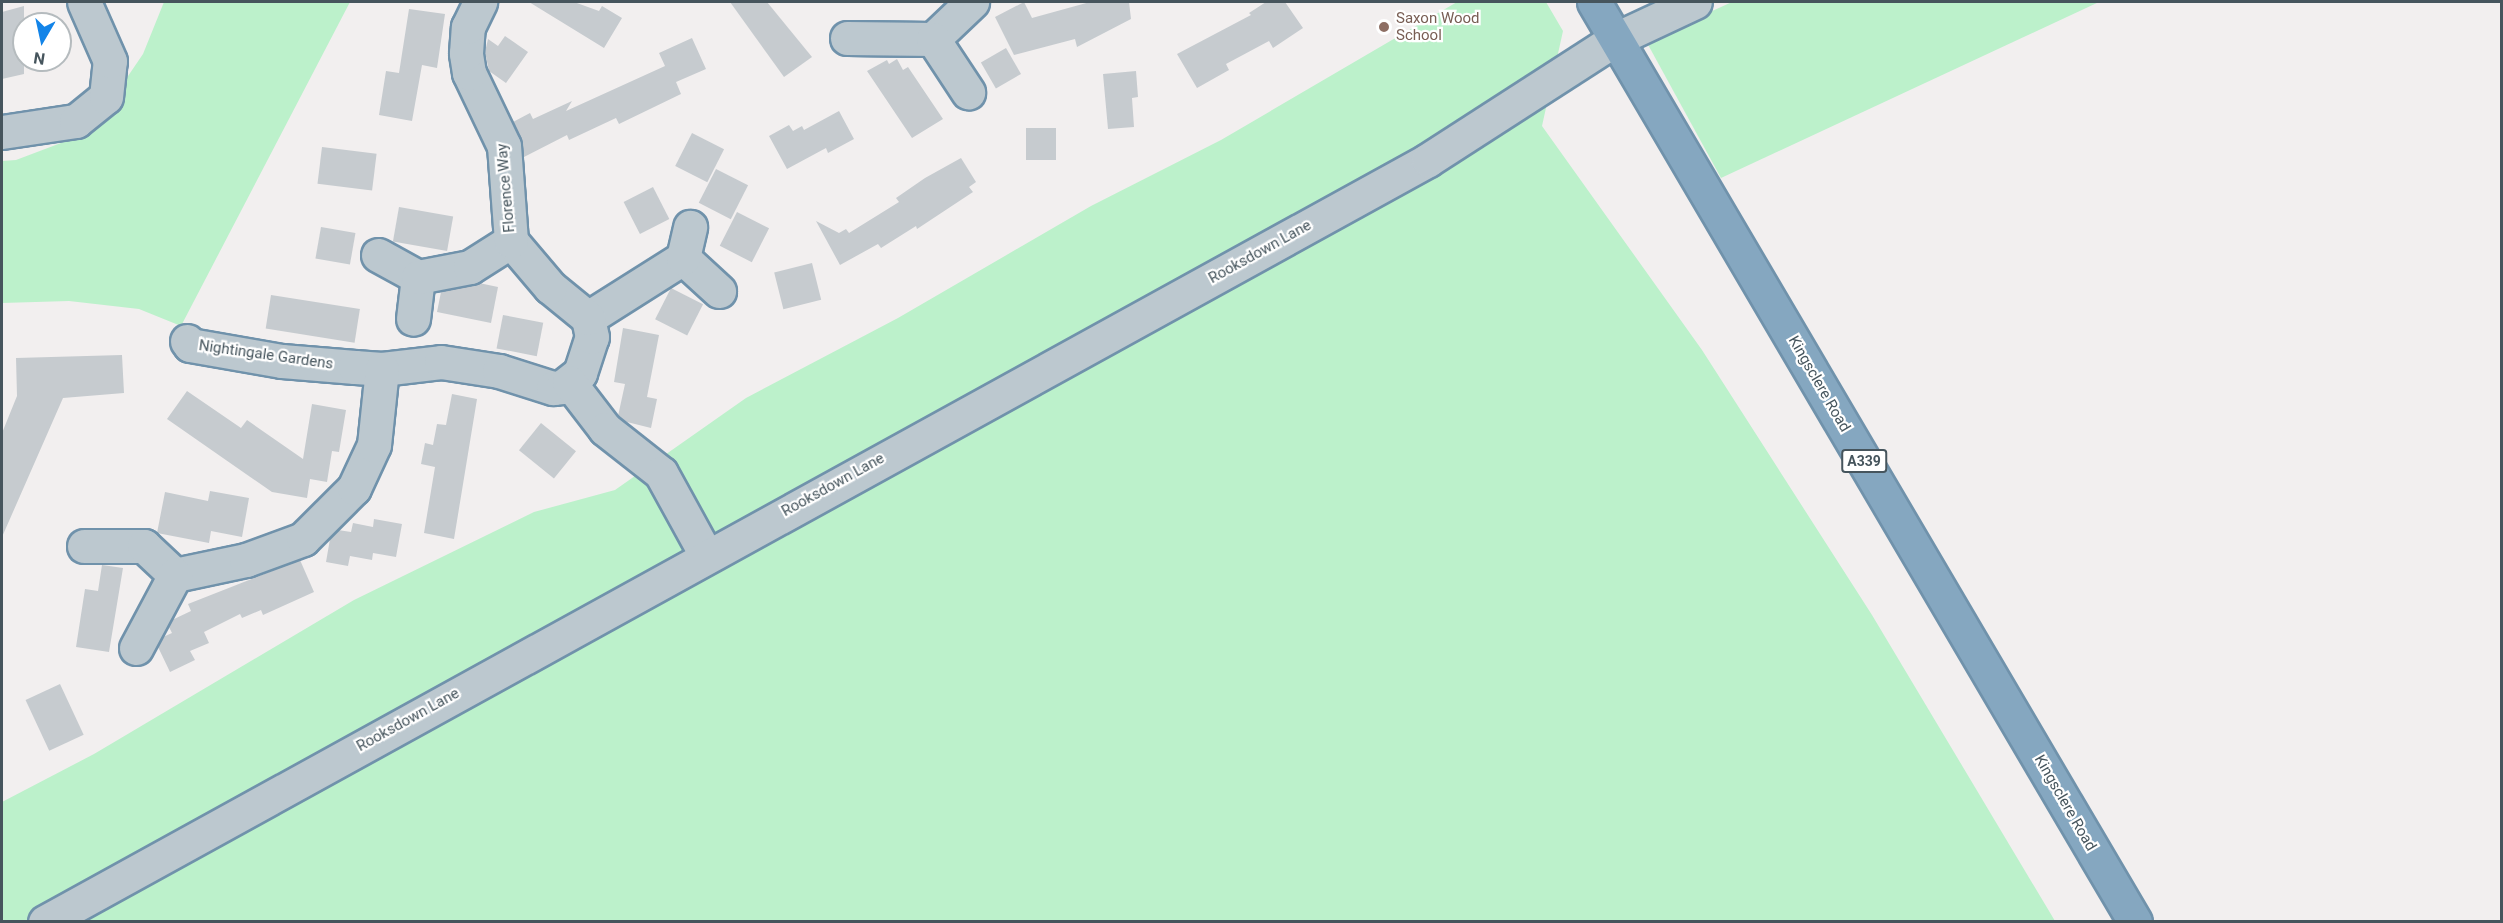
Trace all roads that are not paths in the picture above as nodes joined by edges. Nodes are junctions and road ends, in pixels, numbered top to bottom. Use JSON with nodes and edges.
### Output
{"nodes":[{"id":1,"x":84,"y":2,"type":"edge"},
{"id":2,"x":480,"y":2,"type":"edge"},
{"id":3,"x":972,"y":2,"type":"edge"},
{"id":4,"x":1594,"y":2,"type":"edge"},
{"id":5,"x":1695,"y":2,"type":"edge"},
{"id":6,"x":847,"y":38,"type":"dead end"},
{"id":7,"x":933,"y":39,"type":"junction"},
{"id":8,"x":1616,"y":39,"type":"junction"},
{"id":9,"x":968,"y":92,"type":"dead end"},
{"id":10,"x":2,"y":132,"type":"edge"},
{"id":11,"x":690,"y":227,"type":"dead end"},
{"id":12,"x":511,"y":241,"type":"junction"},
{"id":13,"x":378,"y":255,"type":"dead end"},
{"id":14,"x":683,"y":258,"type":"junction"},
{"id":15,"x":418,"y":277,"type":"junction"},
{"id":16,"x":719,"y":291,"type":"dead end"},
{"id":17,"x":413,"y":318,"type":"dead end"},
{"id":18,"x":588,"y":318,"type":"junction"},
{"id":19,"x":187,"y":341,"type":"dead end"},
{"id":20,"x":382,"y":369,"type":"junction"},
{"id":21,"x":569,"y":382,"type":"junction"},
{"id":22,"x":84,"y":546,"type":"dead end"},
{"id":23,"x":706,"y":555,"type":"junction"},
{"id":24,"x":175,"y":574,"type":"junction"},
{"id":25,"x":136,"y":648,"type":"dead end"},
{"id":26,"x":45,"y":921,"type":"edge"},
{"id":27,"x":2135,"y":921,"type":"edge"}],
"edges":[{"from":1,"to":10,"type":"street"},
{"from":2,"to":12,"type":"street","name":"Florence Way"},
{"from":3,"to":7,"type":"street"},
{"from":4,"to":8,"type":"highway","name":"Kingsclere Road","number":"A339"},
{"from":5,"to":8,"type":"street","name":"Rooksdown Lane"},
{"from":6,"to":7,"type":"street"},
{"from":7,"to":9,"type":"street"},
{"from":8,"to":23,"type":"street","name":"Rooksdown Lane"},
{"from":8,"to":27,"type":"highway","name":"Kingsclere Road","number":"A339"},
{"from":11,"to":14,"type":"street"},
{"from":12,"to":15,"type":"street","name":"Florence Way"},
{"from":12,"to":18,"type":"street","name":"Florence Way"},
{"from":13,"to":15,"type":"street"},
{"from":14,"to":16,"type":"street"},
{"from":14,"to":18,"type":"street"},
{"from":15,"to":17,"type":"street"},
{"from":18,"to":21,"type":"street"},
{"from":19,"to":20,"type":"street","name":"Nightingale Gardens"},
{"from":20,"to":21,"type":"street","name":"Nightingale Gardens"},
{"from":20,"to":24,"type":"street"},
{"from":21,"to":23,"type":"street"},
{"from":22,"to":24,"type":"street"},
{"from":23,"to":26,"type":"street","name":"Rooksdown Lane"},
{"from":24,"to":25,"type":"street"}]}
